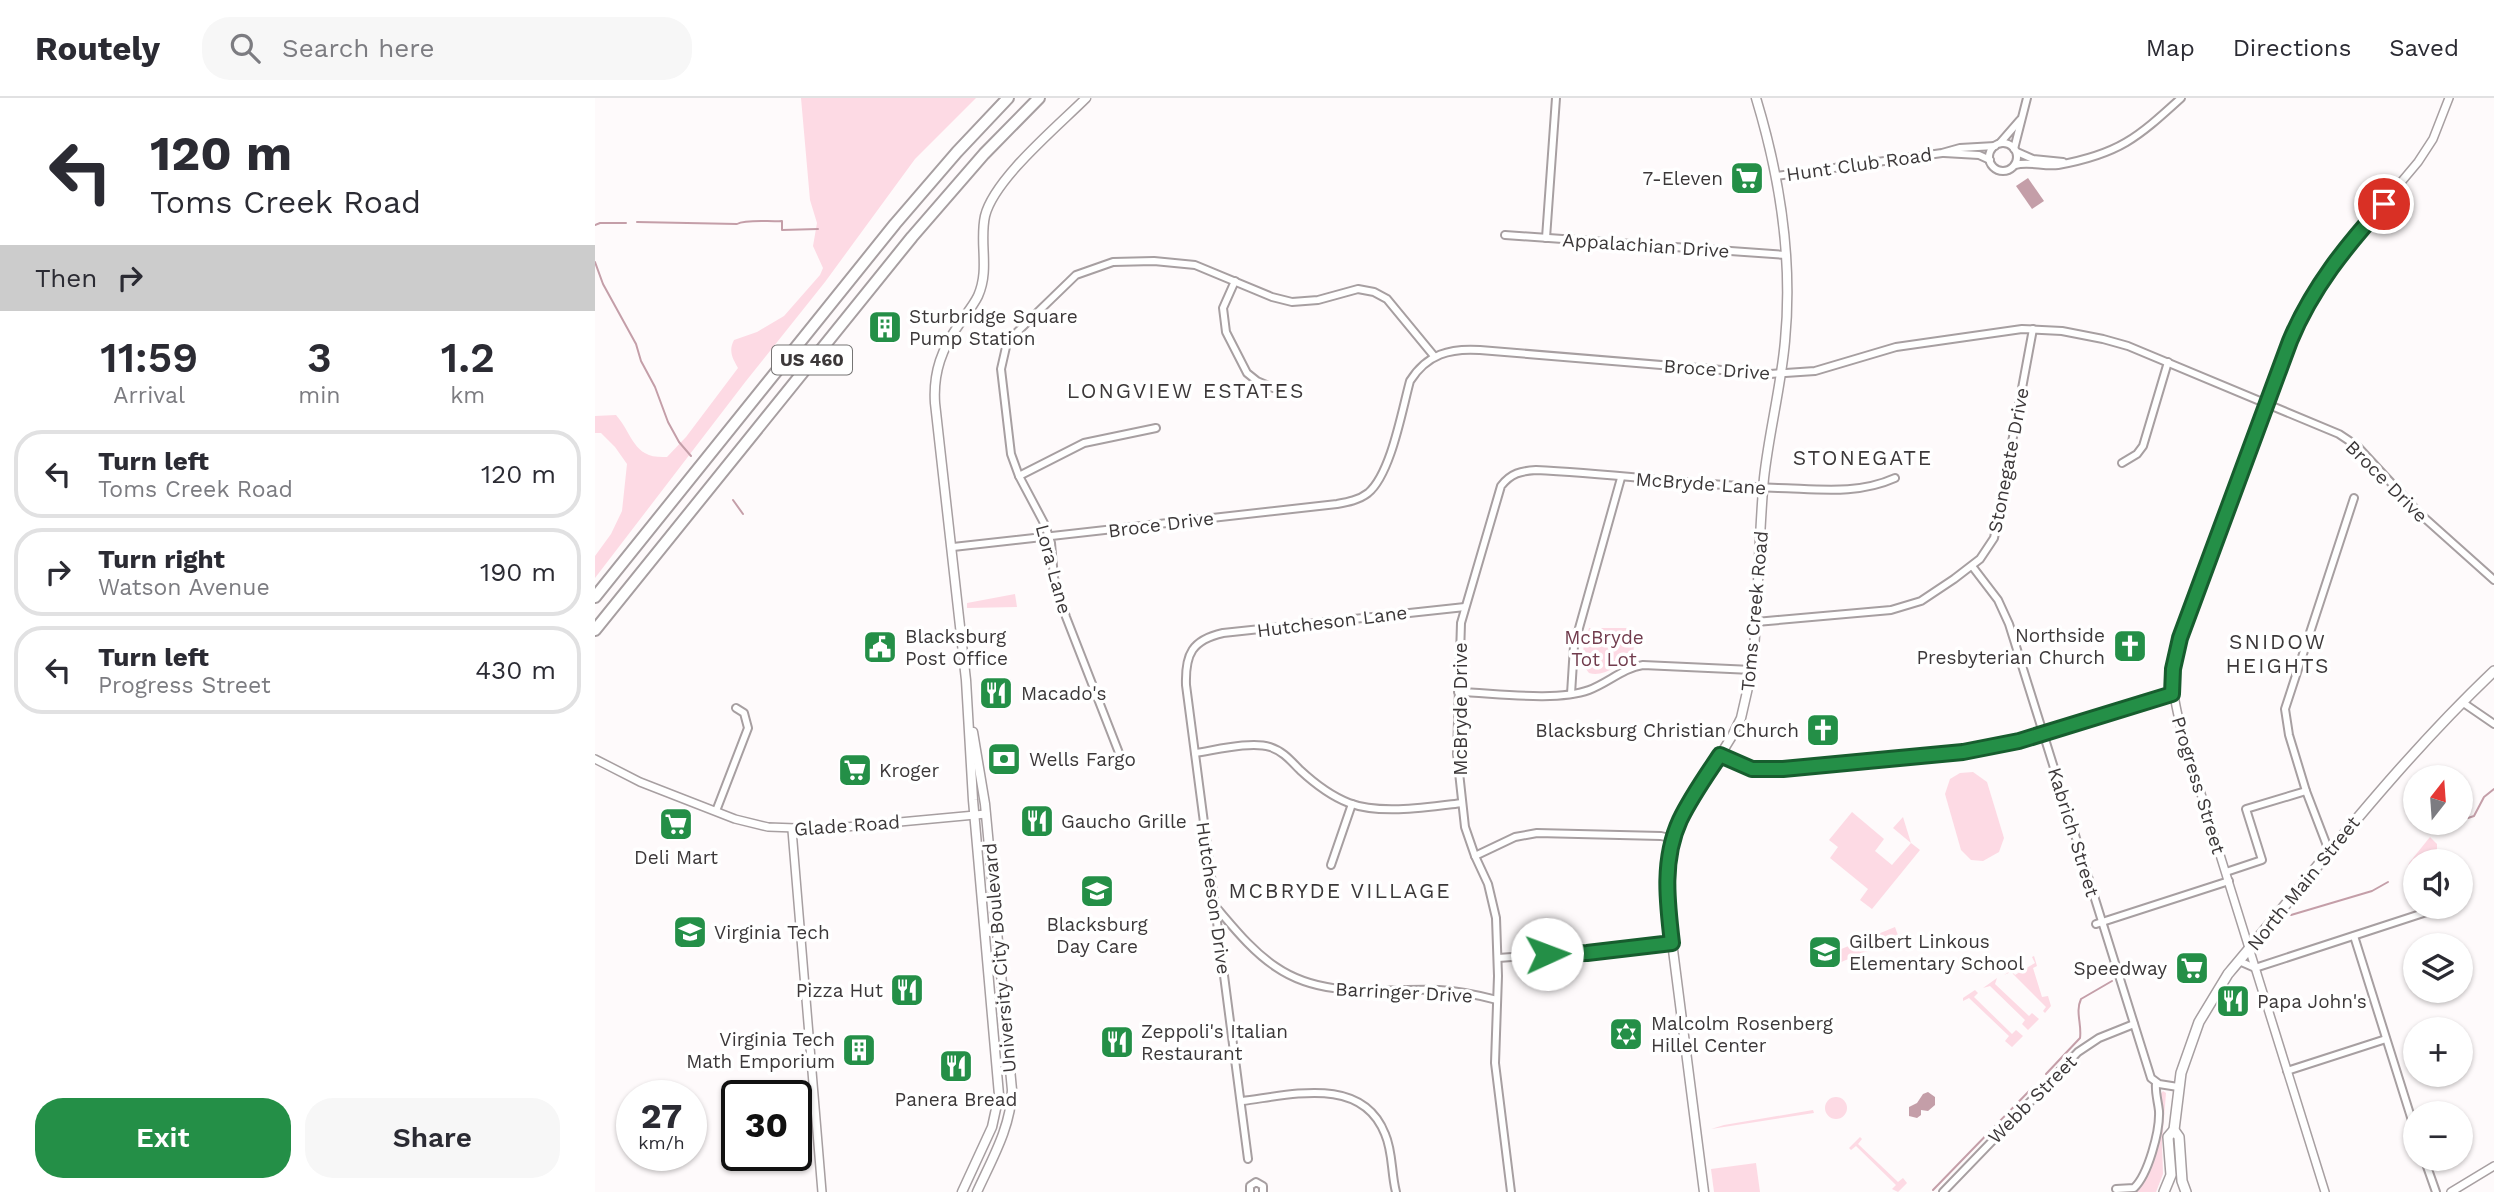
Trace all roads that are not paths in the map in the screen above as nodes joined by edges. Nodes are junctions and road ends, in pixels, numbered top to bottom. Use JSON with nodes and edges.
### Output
{"nodes":[{"id":1,"x":1008,"y":98,"type":"edge"},
{"id":2,"x":1039,"y":98,"type":"edge"},
{"id":3,"x":1086,"y":98,"type":"edge"},
{"id":4,"x":1556,"y":98,"type":"edge"},
{"id":5,"x":1756,"y":98,"type":"edge"},
{"id":6,"x":2027,"y":98,"type":"edge"},
{"id":7,"x":2181,"y":98,"type":"edge"},
{"id":8,"x":2449,"y":98,"type":"edge"},
{"id":9,"x":2021,"y":118,"type":"junction"},
{"id":10,"x":1997,"y":146,"type":"junction"},
{"id":11,"x":2015,"y":150,"type":"junction"},
{"id":12,"x":1942,"y":153,"type":"junction"},
{"id":13,"x":1990,"y":160,"type":"junction"},
{"id":14,"x":2069,"y":162,"type":"junction"},
{"id":15,"x":2015,"y":165,"type":"junction"},
{"id":16,"x":1776,"y":176,"type":"junction"},
{"id":17,"x":1505,"y":235,"type":"dead end"},
{"id":18,"x":1546,"y":238,"type":"junction"},
{"id":19,"x":1786,"y":255,"type":"junction"},
{"id":20,"x":1235,"y":281,"type":"junction"},
{"id":21,"x":2033,"y":328,"type":"junction"},
{"id":22,"x":1434,"y":356,"type":"junction"},
{"id":23,"x":2168,"y":362,"type":"junction"},
{"id":24,"x":1781,"y":373,"type":"junction"},
{"id":25,"x":1273,"y":388,"type":"dead end"},
{"id":26,"x":2266,"y":402,"type":"junction"},
{"id":27,"x":1156,"y":428,"type":"dead end"},
{"id":28,"x":2122,"y":463,"type":"dead end"},
{"id":29,"x":1019,"y":476,"type":"junction"},
{"id":30,"x":1507,"y":478,"type":"joint"},
{"id":31,"x":1621,"y":478,"type":"junction"},
{"id":32,"x":1895,"y":478,"type":"dead end"},
{"id":33,"x":1763,"y":488,"type":"junction"},
{"id":34,"x":2354,"y":498,"type":"dead end"},
{"id":35,"x":1048,"y":537,"type":"junction"},
{"id":36,"x":953,"y":547,"type":"junction"},
{"id":37,"x":1972,"y":566,"type":"junction"},
{"id":38,"x":2494,"y":580,"type":"edge"},
{"id":39,"x":595,"y":597,"type":"edge"},
{"id":40,"x":1465,"y":607,"type":"junction"},
{"id":41,"x":1756,"y":622,"type":"junction"},
{"id":42,"x":595,"y":630,"type":"edge"},
{"id":43,"x":1200,"y":642,"type":"joint"},
{"id":44,"x":1752,"y":670,"type":"junction"},
{"id":45,"x":2494,"y":671,"type":"edge"},
{"id":46,"x":1458,"y":692,"type":"junction"},
{"id":47,"x":1570,"y":694,"type":"junction"},
{"id":48,"x":2172,"y":694,"type":"junction"},
{"id":49,"x":2462,"y":702,"type":"junction"},
{"id":50,"x":736,"y":708,"type":"dead end"},
{"id":51,"x":969,"y":719,"type":"junction"},
{"id":52,"x":2494,"y":724,"type":"edge"},
{"id":53,"x":2043,"y":734,"type":"junction"},
{"id":54,"x":1195,"y":752,"type":"junction"},
{"id":55,"x":1720,"y":755,"type":"junction"},
{"id":56,"x":1121,"y":758,"type":"dead end"},
{"id":57,"x":595,"y":759,"type":"edge"},
{"id":58,"x":2307,"y":791,"type":"junction"},
{"id":59,"x":1462,"y":803,"type":"junction"},
{"id":60,"x":1352,"y":804,"type":"junction"},
{"id":61,"x":716,"y":811,"type":"junction"},
{"id":62,"x":986,"y":814,"type":"junction"},
{"id":63,"x":974,"y":815,"type":"junction"},
{"id":64,"x":792,"y":830,"type":"junction"},
{"id":65,"x":1674,"y":839,"type":"junction"},
{"id":66,"x":2329,"y":851,"type":"junction"},
{"id":67,"x":1475,"y":856,"type":"junction"},
{"id":68,"x":1331,"y":865,"type":"dead end"},
{"id":69,"x":2226,"y":872,"type":"junction"},
{"id":70,"x":2229,"y":881,"type":"junction"},
{"id":71,"x":1215,"y":906,"type":"junction"},
{"id":72,"x":2406,"y":919,"type":"edge"},
{"id":73,"x":2099,"y":923,"type":"junction"},
{"id":74,"x":2354,"y":936,"type":"junction"},
{"id":75,"x":1672,"y":943,"type":"junction"},
{"id":76,"x":2249,"y":948,"type":"junction"},
{"id":77,"x":1498,"y":958,"type":"junction"},
{"id":78,"x":2239,"y":961,"type":"junction"},
{"id":79,"x":2255,"y":968,"type":"junction"},
{"id":80,"x":1497,"y":1000,"type":"junction"},
{"id":81,"x":2134,"y":1024,"type":"junction"},
{"id":82,"x":2386,"y":1039,"type":"junction"},
{"id":83,"x":2287,"y":1071,"type":"junction"},
{"id":84,"x":2156,"y":1083,"type":"junction"},
{"id":85,"x":2178,"y":1087,"type":"junction"},
{"id":86,"x":1242,"y":1101,"type":"junction"},
{"id":87,"x":2406,"y":1101,"type":"edge"},
{"id":88,"x":2174,"y":1130,"type":"junction"},
{"id":89,"x":1248,"y":1159,"type":"dead end"},
{"id":90,"x":2494,"y":1166,"type":"edge"},
{"id":91,"x":2429,"y":1171,"type":"edge"},
{"id":92,"x":2116,"y":1189,"type":"dead end"},
{"id":93,"x":822,"y":1192,"type":"edge"},
{"id":94,"x":962,"y":1192,"type":"edge"},
{"id":95,"x":977,"y":1192,"type":"edge"},
{"id":96,"x":1250,"y":1192,"type":"edge"},
{"id":97,"x":1263,"y":1192,"type":"edge"},
{"id":98,"x":1396,"y":1192,"type":"edge"},
{"id":99,"x":1511,"y":1192,"type":"edge"},
{"id":100,"x":1704,"y":1192,"type":"edge"},
{"id":101,"x":1943,"y":1192,"type":"edge"},
{"id":102,"x":2164,"y":1192,"type":"edge"},
{"id":103,"x":2186,"y":1192,"type":"edge"},
{"id":104,"x":2325,"y":1192,"type":"edge"},
{"id":105,"x":2436,"y":1192,"type":"edge"},
{"id":106,"x":2451,"y":1192,"type":"edge"}],
"edges":[{"from":1,"to":39,"type":"highway","number":"US 460"},
{"from":2,"to":42,"type":"highway","number":"US 460"},
{"from":3,"to":36,"type":"main road","name":"University City Boulevard"},
{"from":4,"to":18,"type":"street"},
{"from":5,"to":16,"type":"main road","name":"Toms Creek Road"},
{"from":6,"to":9,"type":"street"},
{"from":7,"to":14,"type":"street"},
{"from":8,"to":26,"type":"street","name":"Progress Street"},
{"from":9,"to":10,"type":"street"},
{"from":9,"to":11,"type":"street"},
{"from":10,"to":11,"type":"street"},
{"from":10,"to":12,"type":"street","name":"Hunt Club Road"},
{"from":10,"to":13,"type":"street"},
{"from":11,"to":14,"type":"street"},
{"from":11,"to":15,"type":"street"},
{"from":12,"to":13,"type":"street","name":"Hunt Club Road"},
{"from":12,"to":16,"type":"street","name":"Hunt Club Road"},
{"from":13,"to":15,"type":"street"},
{"from":14,"to":15,"type":"street"},
{"from":16,"to":19,"type":"main road","name":"Toms Creek Road"},
{"from":17,"to":18,"type":"street","name":"Appalachian Drive"},
{"from":18,"to":19,"type":"street","name":"Appalachian Drive"},
{"from":19,"to":24,"type":"main road","name":"Toms Creek Road"},
{"from":20,"to":22,"type":"street","name":"Lora Lane"},
{"from":20,"to":25,"type":"street"},
{"from":20,"to":29,"type":"street","name":"Lora Lane"},
{"from":21,"to":23,"type":"street","name":"Broce Drive"},
{"from":21,"to":24,"type":"street","name":"Broce Drive"},
{"from":21,"to":37,"type":"street","name":"Stonegate Drive"},
{"from":22,"to":24,"type":"street","name":"Broce Drive"},
{"from":22,"to":35,"type":"street","name":"Broce Drive"},
{"from":23,"to":26,"type":"street","name":"Broce Drive"},
{"from":23,"to":28,"type":"street"},
{"from":24,"to":33,"type":"main road","name":"Toms Creek Road"},
{"from":26,"to":38,"type":"street","name":"Broce Drive"},
{"from":26,"to":48,"type":"street","name":"Progress Street"},
{"from":27,"to":29,"type":"street"},
{"from":29,"to":35,"type":"street","name":"Lora Lane"},
{"from":30,"to":31,"type":"street","name":"McBryde Lane"},
{"from":30,"to":40,"type":"street","name":"McBryde Drive"},
{"from":31,"to":33,"type":"street","name":"McBryde Lane"},
{"from":31,"to":47,"type":"street"},
{"from":32,"to":33,"type":"street","name":"McBryde Lane"},
{"from":33,"to":41,"type":"main road","name":"Toms Creek Road"},
{"from":34,"to":58,"type":"street"},
{"from":35,"to":36,"type":"street","name":"Broce Drive"},
{"from":35,"to":56,"type":"street","name":"Lora Lane"},
{"from":36,"to":51,"type":"main road","name":"University City Boulevard"},
{"from":37,"to":41,"type":"street","name":"Stonegate Drive"},
{"from":37,"to":53,"type":"street","name":"Kabrich Street"},
{"from":40,"to":43,"type":"street","name":"Hutcheson Lane"},
{"from":40,"to":46,"type":"street","name":"McBryde Drive"},
{"from":41,"to":44,"type":"main road","name":"Toms Creek Road"},
{"from":43,"to":54,"type":"street","name":"Hutcheson Drive"},
{"from":44,"to":47,"type":"street"},
{"from":44,"to":55,"type":"main road","name":"Toms Creek Road"},
{"from":45,"to":49,"type":"main road","name":"North Main Street"},
{"from":46,"to":47,"type":"street"},
{"from":46,"to":59,"type":"street","name":"McBryde Drive"},
{"from":48,"to":53,"type":"street"},
{"from":48,"to":69,"type":"street","name":"Progress Street"},
{"from":49,"to":52,"type":"street"},
{"from":49,"to":66,"type":"main road","name":"North Main Street"},
{"from":50,"to":61,"type":"street"},
{"from":51,"to":62,"type":"main road","name":"University City Boulevard"},
{"from":51,"to":63,"type":"main road","name":"University City Boulevard"},
{"from":53,"to":55,"type":"street"},
{"from":53,"to":73,"type":"street","name":"Kabrich Street"},
{"from":54,"to":60,"type":"street"},
{"from":54,"to":71,"type":"street","name":"Hutcheson Drive"},
{"from":55,"to":65,"type":"main road","name":"Toms Creek Road"},
{"from":57,"to":61,"type":"street","name":"Glade Road"},
{"from":58,"to":66,"type":"street"},
{"from":58,"to":69,"type":"street"},
{"from":59,"to":60,"type":"street"},
{"from":59,"to":67,"type":"street","name":"McBryde Drive"},
{"from":60,"to":68,"type":"street"},
{"from":61,"to":64,"type":"street","name":"Glade Road"},
{"from":62,"to":63,"type":"street","name":"Glade Road"},
{"from":62,"to":95,"type":"main road","name":"University City Boulevard"},
{"from":63,"to":64,"type":"street","name":"Glade Road"},
{"from":63,"to":94,"type":"main road","name":"University City Boulevard"},
{"from":64,"to":93,"type":"street"},
{"from":65,"to":67,"type":"street"},
{"from":65,"to":75,"type":"main road","name":"Toms Creek Road"},
{"from":66,"to":76,"type":"main road","name":"North Main Street"},
{"from":67,"to":77,"type":"street","name":"McBryde Drive"},
{"from":69,"to":70,"type":"street","name":"Progress Street"},
{"from":70,"to":73,"type":"street"},
{"from":70,"to":76,"type":"street","name":"Progress Street"},
{"from":71,"to":80,"type":"street","name":"Barringer Drive"},
{"from":71,"to":86,"type":"street","name":"Hutcheson Drive"},
{"from":72,"to":74,"type":"street"},
{"from":73,"to":81,"type":"street","name":"Kabrich Street"},
{"from":74,"to":79,"type":"street"},
{"from":74,"to":82,"type":"street"},
{"from":75,"to":77,"type":"street"},
{"from":75,"to":100,"type":"main road","name":"Toms Creek Road"},
{"from":76,"to":78,"type":"main road","name":"North Main Street"},
{"from":76,"to":79,"type":"street","name":"Progress Street"},
{"from":77,"to":80,"type":"street","name":"McBryde Drive"},
{"from":78,"to":79,"type":"street"},
{"from":78,"to":85,"type":"main road","name":"North Main Street"},
{"from":79,"to":83,"type":"street","name":"Progress Street"},
{"from":80,"to":99,"type":"street","name":"McBryde Drive"},
{"from":81,"to":84,"type":"street","name":"Kabrich Street"},
{"from":81,"to":101,"type":"street","name":"Webb Street"},
{"from":82,"to":83,"type":"street"},
{"from":82,"to":87,"type":"street"},
{"from":83,"to":104,"type":"street","name":"Progress Street"},
{"from":84,"to":85,"type":"street"},
{"from":84,"to":92,"type":"street","name":"Kabrich Street"},
{"from":85,"to":88,"type":"main road","name":"North Main Street"},
{"from":86,"to":89,"type":"street","name":"Hutcheson Drive"},
{"from":86,"to":98,"type":"street"},
{"from":88,"to":102,"type":"main road","name":"North Main Street"},
{"from":88,"to":103,"type":"main road","name":"North Main Street"},
{"from":90,"to":106,"type":"street"},
{"from":91,"to":105,"type":"street"},
{"from":96,"to":97,"type":"street"}]}
